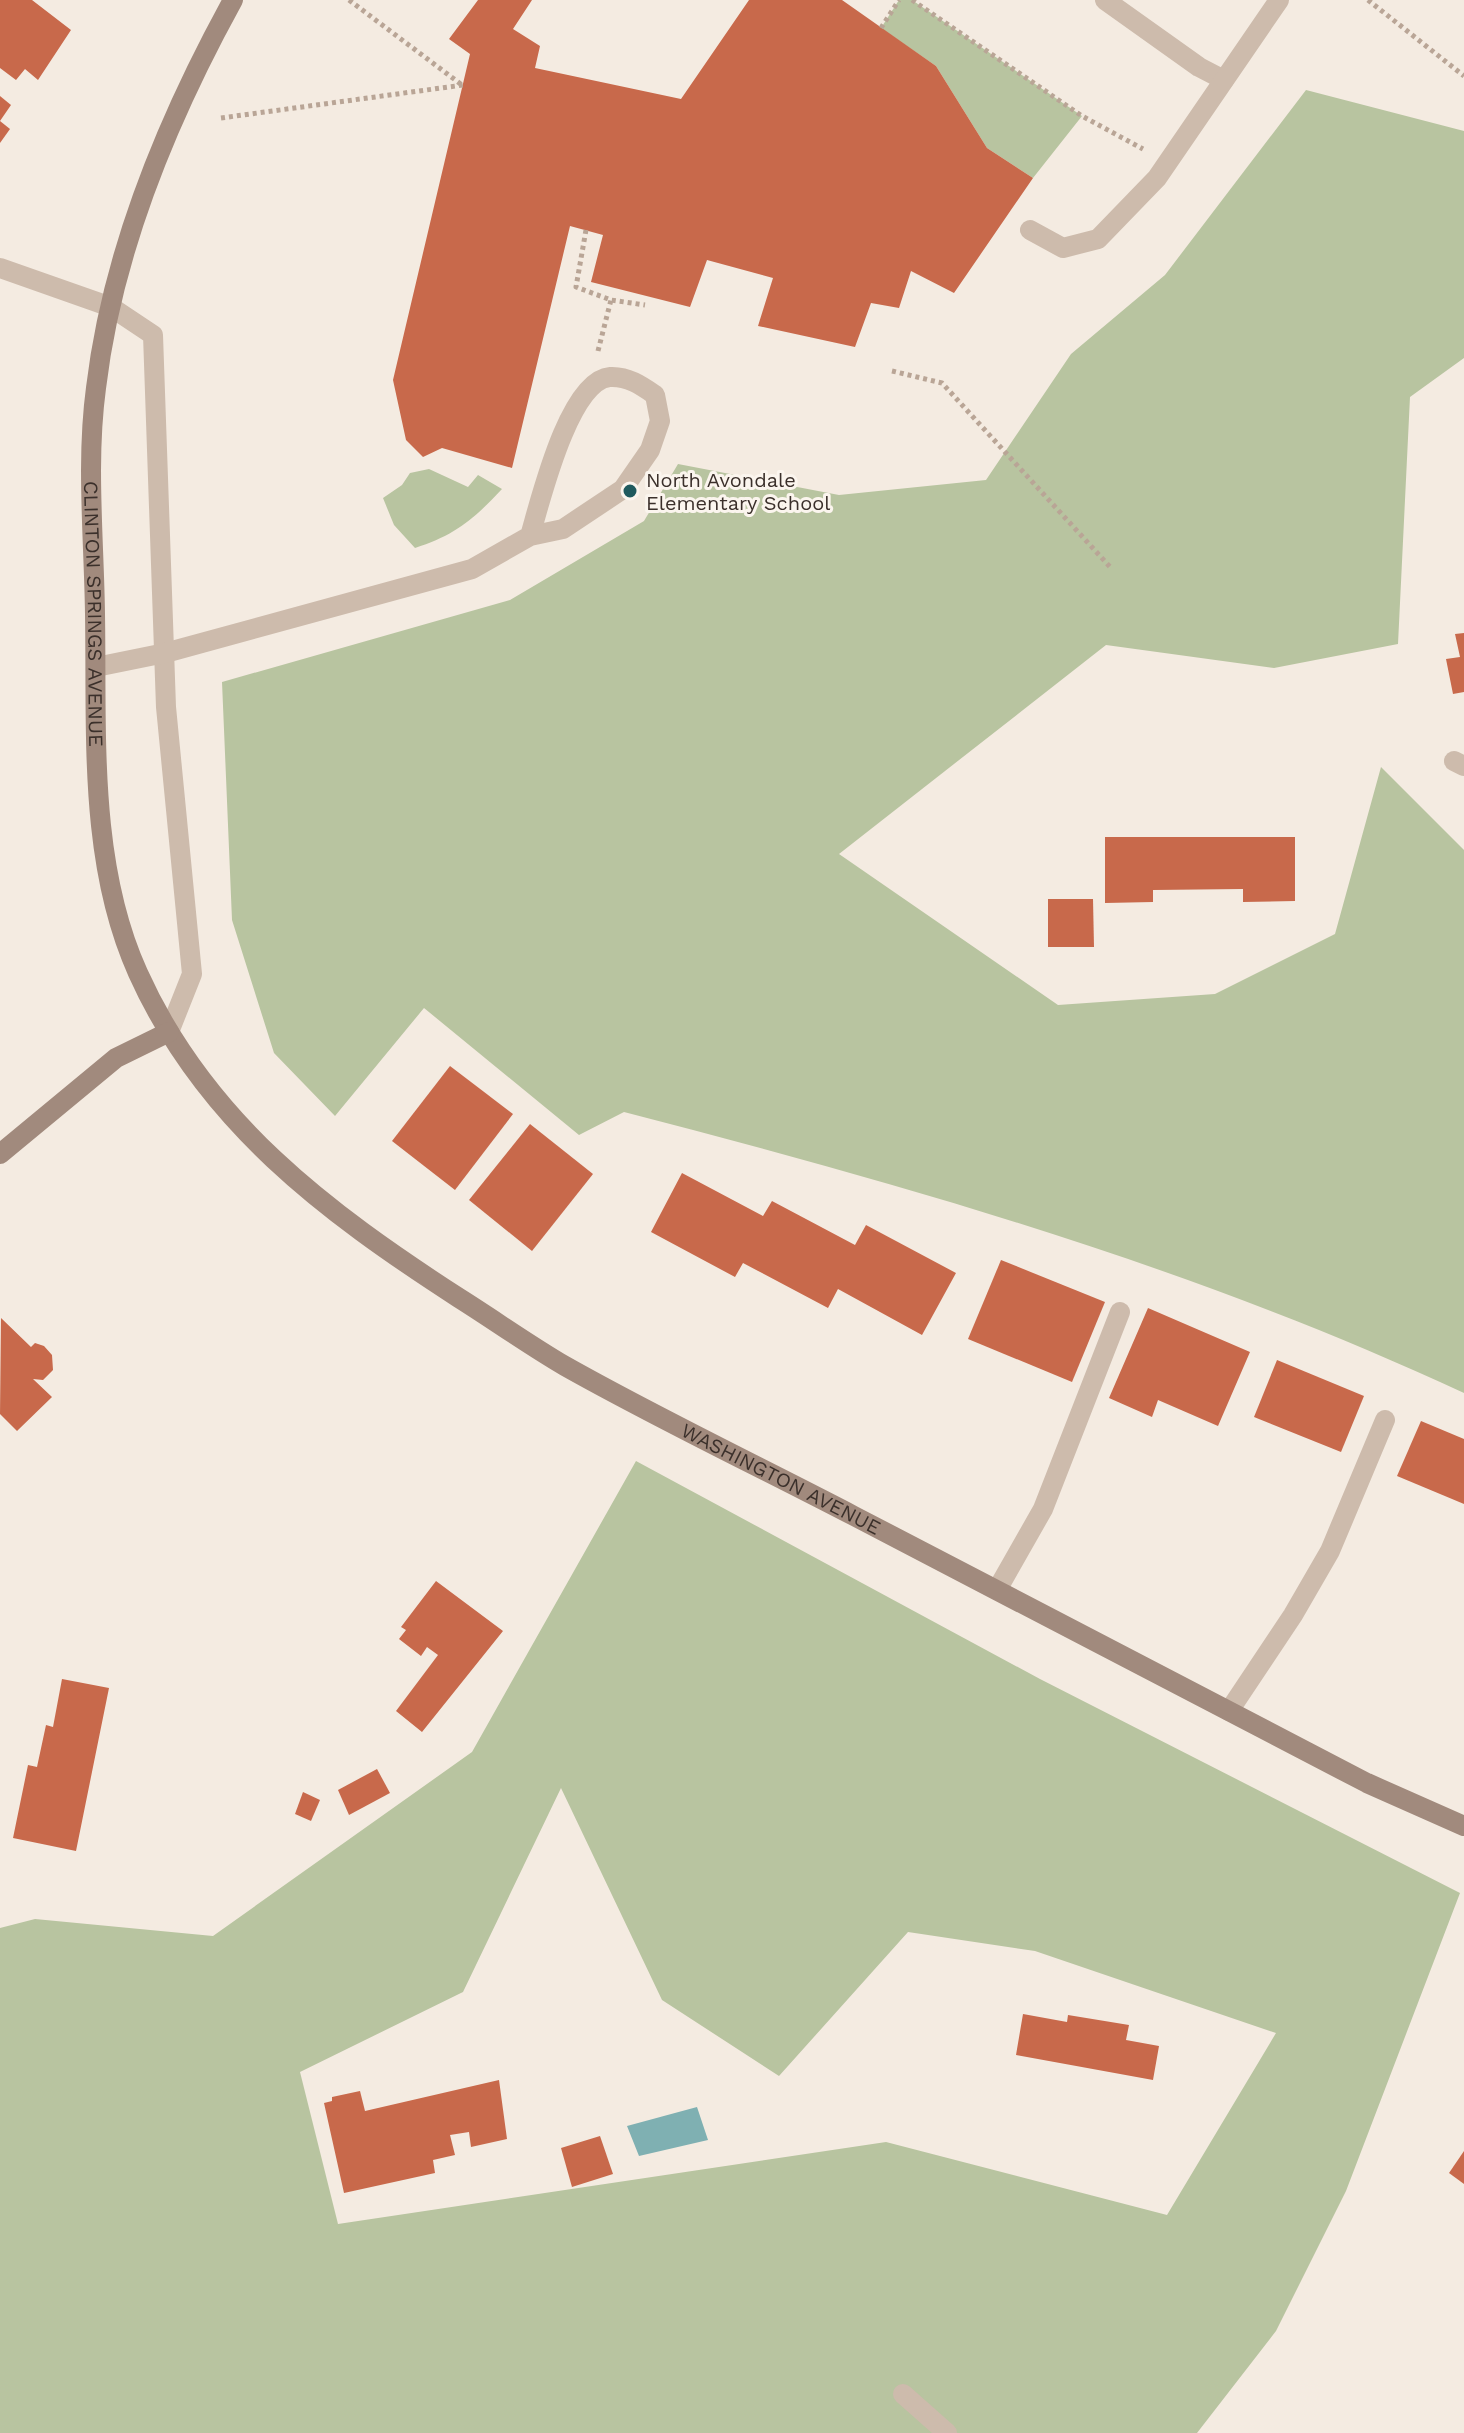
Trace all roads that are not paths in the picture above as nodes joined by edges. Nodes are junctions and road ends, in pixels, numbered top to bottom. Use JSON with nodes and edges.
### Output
{"nodes":[{"id":1,"x":233,"y":0,"type":"edge"},
{"id":2,"x":1105,"y":0,"type":"edge"},
{"id":3,"x":1279,"y":0,"type":"edge"},
{"id":4,"x":1224,"y":80,"type":"junction"},
{"id":5,"x":1030,"y":230,"type":"dead end"},
{"id":6,"x":0,"y":268,"type":"edge"},
{"id":7,"x":111,"y":307,"type":"junction"},
{"id":8,"x":530,"y":536,"type":"junction"},
{"id":9,"x":165,"y":653,"type":"junction"},
{"id":10,"x":96,"y":667,"type":"junction"},
{"id":11,"x":169,"y":1032,"type":"junction"},
{"id":12,"x":0,"y":1154,"type":"edge"},
{"id":13,"x":1120,"y":1312,"type":"dead end"},
{"id":14,"x":1385,"y":1420,"type":"dead end"},
{"id":15,"x":997,"y":1590,"type":"junction"},
{"id":16,"x":1229,"y":1711,"type":"junction"},
{"id":17,"x":1464,"y":1826,"type":"edge"},
{"id":18,"x":903,"y":2394,"type":"dead end"},
{"id":19,"x":947,"y":2433,"type":"edge"}],
"edges":[{"from":1,"to":7,"type":"street","name":"CLINTON SPRINGS AVENUE"},
{"from":2,"to":4,"type":"street"},
{"from":3,"to":4,"type":"street"},
{"from":4,"to":5,"type":"street"},
{"from":6,"to":7,"type":"street"},
{"from":7,"to":9,"type":"street"},
{"from":7,"to":10,"type":"street","name":"CLINTON SPRINGS AVENUE"},
{"from":8,"to":8,"type":"street"},
{"from":8,"to":9,"type":"street"},
{"from":9,"to":10,"type":"street"},
{"from":9,"to":11,"type":"street"},
{"from":10,"to":11,"type":"street","name":"CLINTON SPRINGS AVENUE"},
{"from":11,"to":12,"type":"street"},
{"from":11,"to":15,"type":"street","name":"WASHINGTON AVENUE"},
{"from":13,"to":15,"type":"street"},
{"from":14,"to":16,"type":"street"},
{"from":15,"to":16,"type":"street","name":"WASHINGTON AVENUE"},
{"from":16,"to":17,"type":"street","name":"WASHINGTON AVENUE"},
{"from":18,"to":19,"type":"street"}]}
